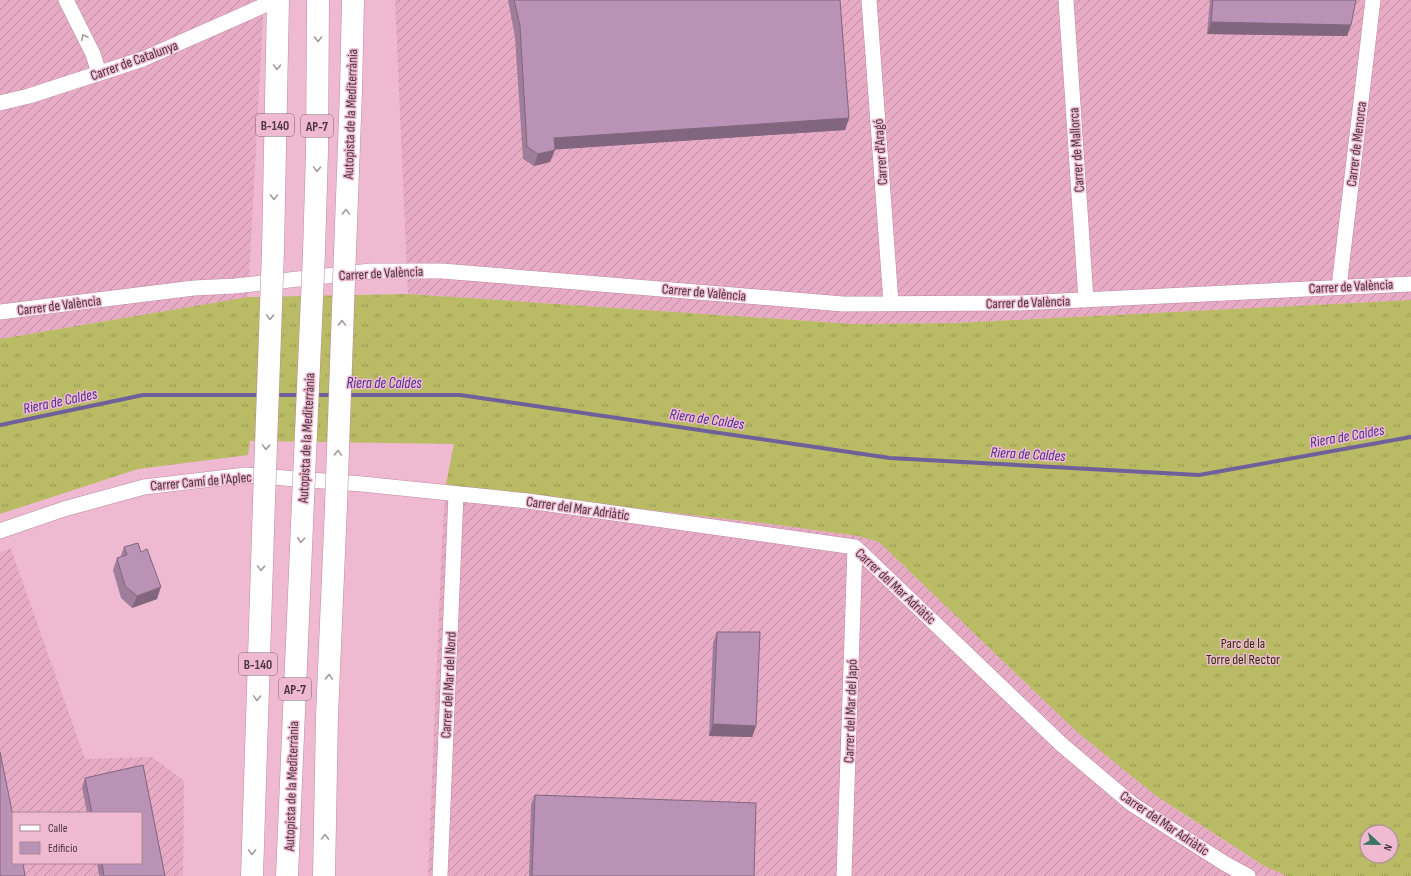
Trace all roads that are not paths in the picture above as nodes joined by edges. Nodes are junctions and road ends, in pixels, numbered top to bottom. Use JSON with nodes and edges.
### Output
{"nodes":[{"id":1,"x":66,"y":0,"type":"edge"},
{"id":2,"x":318,"y":0,"type":"edge"},
{"id":3,"x":353,"y":0,"type":"edge"},
{"id":4,"x":868,"y":0,"type":"edge"},
{"id":5,"x":1066,"y":0,"type":"edge"},
{"id":6,"x":1373,"y":0,"type":"edge"},
{"id":7,"x":271,"y":3,"type":"edge"},
{"id":8,"x":99,"y":73,"type":"junction"},
{"id":9,"x":0,"y":104,"type":"edge"},
{"id":10,"x":1411,"y":284,"type":"edge"},
{"id":11,"x":1339,"y":287,"type":"junction"},
{"id":12,"x":1086,"y":300,"type":"junction"},
{"id":13,"x":892,"y":303,"type":"junction"},
{"id":14,"x":0,"y":312,"type":"edge"},
{"id":15,"x":456,"y":494,"type":"junction"},
{"id":16,"x":0,"y":531,"type":"edge"},
{"id":17,"x":856,"y":546,"type":"junction"},
{"id":18,"x":252,"y":876,"type":"edge"},
{"id":19,"x":287,"y":876,"type":"edge"},
{"id":20,"x":324,"y":876,"type":"edge"},
{"id":21,"x":440,"y":876,"type":"edge"},
{"id":22,"x":844,"y":876,"type":"edge"},
{"id":23,"x":1248,"y":876,"type":"edge"}],
"edges":[{"from":8,"to":1,"type":"street","one_way":true},
{"from":2,"to":19,"type":"highway","name":"Autopista de la Mediterrània","number":"AP-7","one_way":true,"bridge":true},
{"from":20,"to":3,"type":"highway","name":"Autopista de la Mediterrània","number":"AP-7","one_way":true,"bridge":true},
{"from":4,"to":13,"type":"street","name":"Carrer d'Aragó"},
{"from":5,"to":12,"type":"street","name":"Carrer de Mallorca"},
{"from":6,"to":11,"type":"street","name":"Carrer de Menorca"},
{"from":7,"to":8,"type":"street","name":"Carrer de Catalunya"},
{"from":7,"to":18,"type":"highway","number":"B-140","one_way":true,"bridge":true},
{"from":8,"to":9,"type":"street","name":"Carrer de Catalunya"},
{"from":10,"to":11,"type":"street","name":"Carrer de València"},
{"from":11,"to":12,"type":"street","name":"Carrer de València"},
{"from":12,"to":13,"type":"street","name":"Carrer de València"},
{"from":13,"to":14,"type":"street","name":"Carrer de València"},
{"from":15,"to":16,"type":"street","name":"Carrer Camí de l'Aplec"},
{"from":15,"to":17,"type":"street","name":"Carrer del Mar Adriàtic"},
{"from":15,"to":21,"type":"street","name":"Carrer del Mar del Nord"},
{"from":17,"to":22,"type":"street","name":"Carrer del Mar del Japó"},
{"from":17,"to":23,"type":"street","name":"Carrer del Mar Adriàtic"}]}
